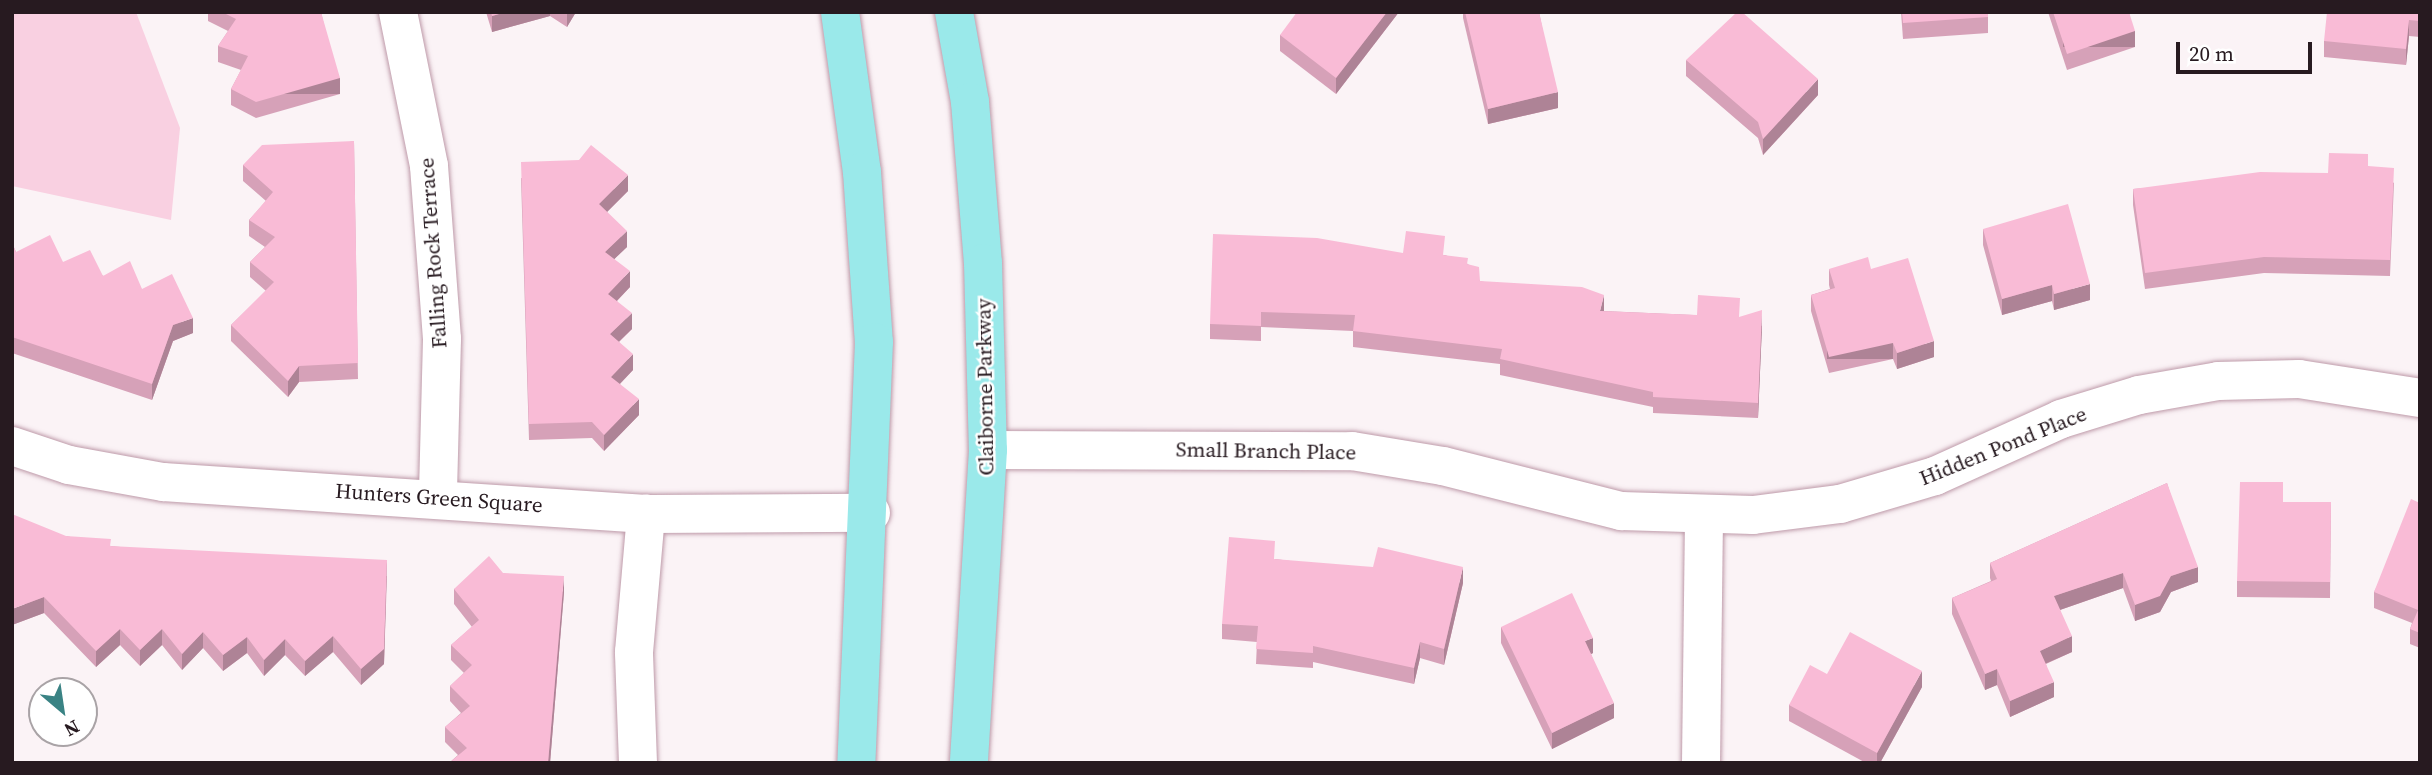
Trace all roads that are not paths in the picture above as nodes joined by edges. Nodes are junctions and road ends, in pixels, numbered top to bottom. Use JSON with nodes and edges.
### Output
{"nodes":[{"id":1,"x":398,"y":12,"type":"edge"},
{"id":2,"x":840,"y":12,"type":"edge"},
{"id":3,"x":954,"y":12,"type":"edge"},
{"id":4,"x":2420,"y":398,"type":"edge"},
{"id":5,"x":12,"y":446,"type":"edge"},
{"id":6,"x":988,"y":450,"type":"junction"},
{"id":7,"x":438,"y":496,"type":"junction"},
{"id":8,"x":871,"y":513,"type":"junction"},
{"id":9,"x":646,"y":514,"type":"junction"},
{"id":10,"x":1704,"y":517,"type":"junction"},
{"id":11,"x":638,"y":763,"type":"edge"},
{"id":12,"x":856,"y":763,"type":"edge"},
{"id":13,"x":969,"y":763,"type":"edge"},
{"id":14,"x":1701,"y":763,"type":"edge"}],
"edges":[{"from":1,"to":7,"type":"street","name":"Falling Rock Terrace"},
{"from":2,"to":8,"type":"main road"},
{"from":3,"to":6,"type":"main road","name":"Claiborne Parkway"},
{"from":4,"to":10,"type":"street","name":"Hidden Pond Place"},
{"from":5,"to":7,"type":"street","name":"Hunters Green Square"},
{"from":6,"to":10,"type":"street","name":"Small Branch Place"},
{"from":6,"to":13,"type":"main road","name":"Claiborne Parkway"},
{"from":7,"to":9,"type":"street","name":"Hunters Green Square"},
{"from":8,"to":9,"type":"street","name":"Hunters Green Square"},
{"from":8,"to":12,"type":"main road"},
{"from":9,"to":11,"type":"street"},
{"from":10,"to":14,"type":"street"}]}
